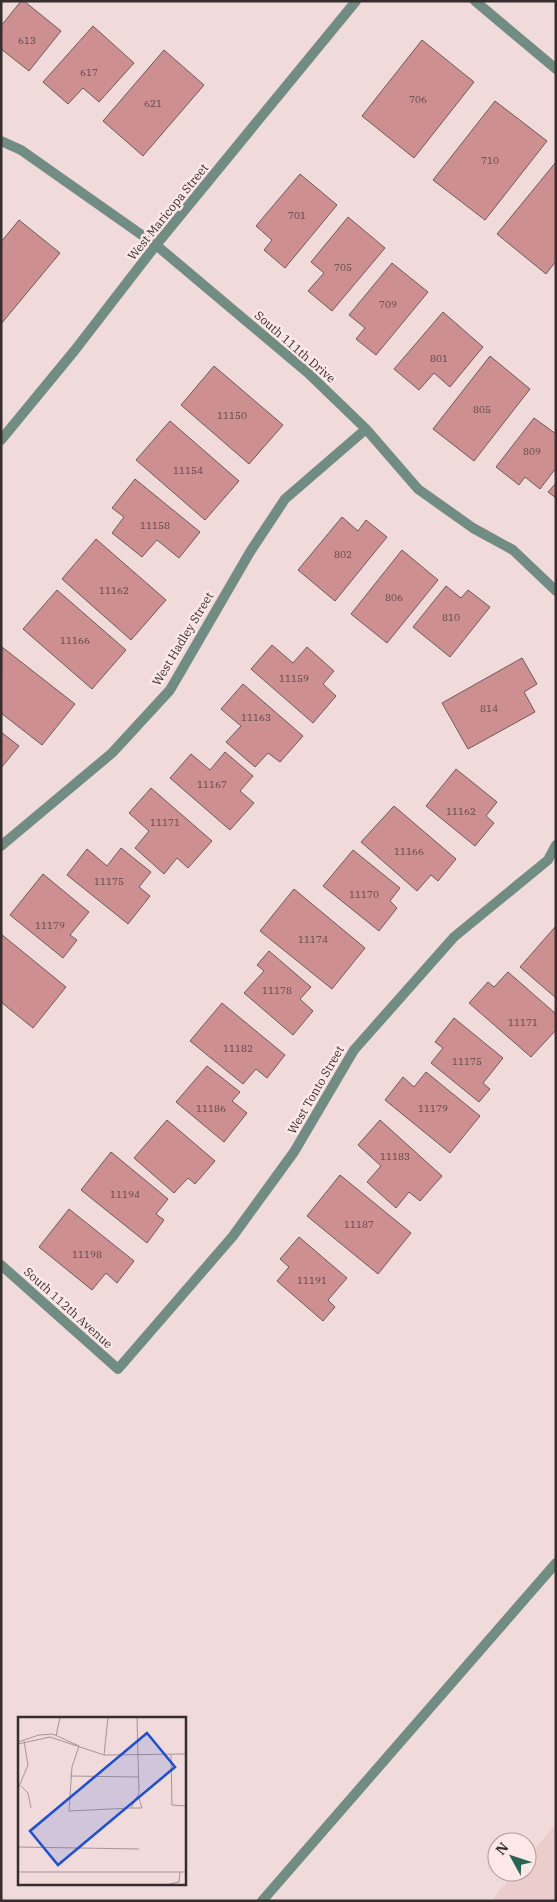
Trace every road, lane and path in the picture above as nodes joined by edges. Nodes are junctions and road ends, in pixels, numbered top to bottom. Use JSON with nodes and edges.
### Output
{"nodes":[{"id":1,"x":356,"y":1,"type":"edge"},
{"id":2,"x":475,"y":1,"type":"edge"},
{"id":3,"x":556,"y":69,"type":"edge"},
{"id":4,"x":1,"y":141,"type":"edge"},
{"id":5,"x":156,"y":246,"type":"junction"},
{"id":6,"x":366,"y":429,"type":"junction"},
{"id":7,"x":1,"y":440,"type":"edge"},
{"id":8,"x":556,"y":591,"type":"edge"},
{"id":9,"x":556,"y":845,"type":"edge"},
{"id":10,"x":1,"y":846,"type":"edge"},
{"id":11,"x":1,"y":1265,"type":"edge"},
{"id":12,"x":118,"y":1369,"type":"joint"},
{"id":13,"x":556,"y":1563,"type":"edge"},
{"id":14,"x":262,"y":1901,"type":"edge"}],
"edges":[{"from":1,"to":5,"type":"street","name":"West Maricopa Street"},
{"from":2,"to":3,"type":"street"},
{"from":4,"to":5,"type":"street","name":"South 111th Drive"},
{"from":5,"to":6,"type":"street","name":"South 111th Drive"},
{"from":5,"to":7,"type":"street","name":"West Maricopa Street"},
{"from":6,"to":8,"type":"street","name":"South 111th Drive"},
{"from":6,"to":10,"type":"street","name":"West Hadley Street"},
{"from":9,"to":12,"type":"street","name":"West Tonto Street"},
{"from":11,"to":12,"type":"street","name":"South 112th Avenue"},
{"from":13,"to":14,"type":"street"}]}
